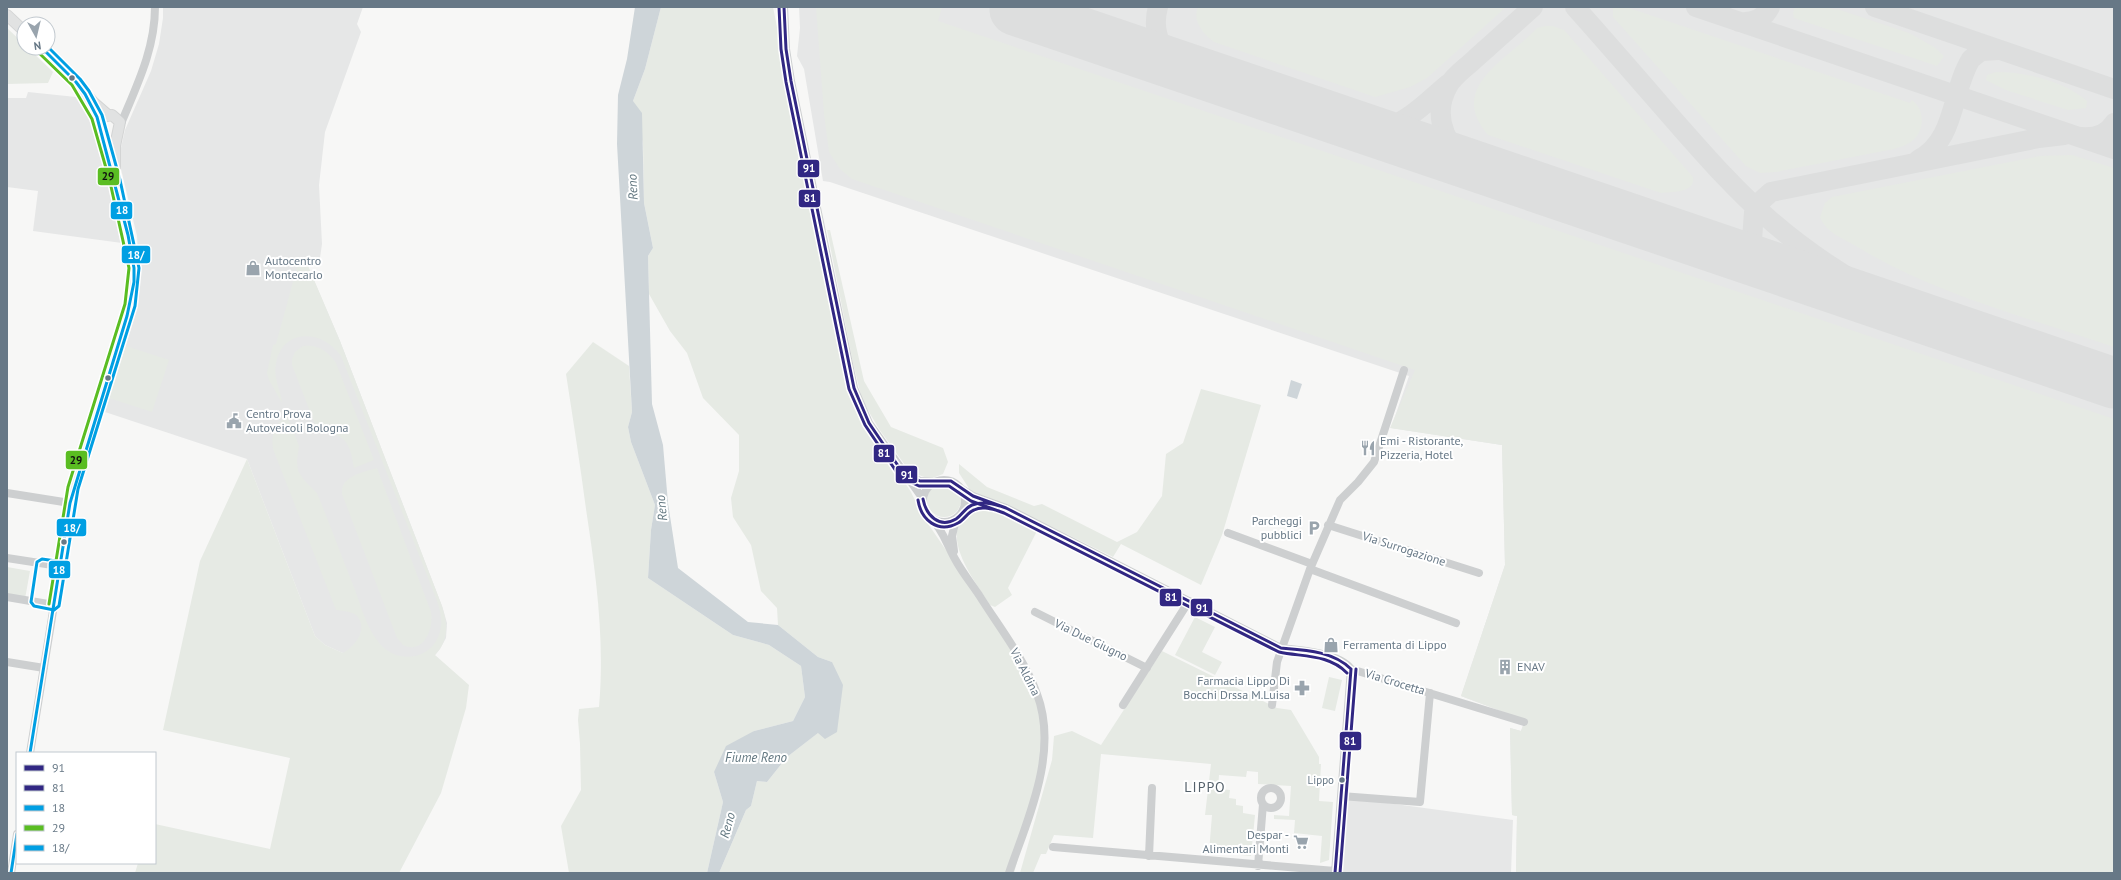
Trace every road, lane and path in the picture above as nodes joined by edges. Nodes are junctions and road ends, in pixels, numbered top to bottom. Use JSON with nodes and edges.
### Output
{"nodes":[{"id":1,"x":155,"y":7,"type":"edge"},
{"id":2,"x":784,"y":7,"type":"edge"},
{"id":3,"x":7,"y":15,"type":"edge"},
{"id":4,"x":16,"y":23,"type":"edge"},
{"id":5,"x":50,"y":56,"type":"edge"},
{"id":6,"x":85,"y":94,"type":"junction"},
{"id":7,"x":129,"y":104,"type":"junction"},
{"id":8,"x":110,"y":115,"type":"junction"},
{"id":9,"x":100,"y":129,"type":"junction"},
{"id":10,"x":119,"y":129,"type":"junction"},
{"id":11,"x":116,"y":181,"type":"junction"},
{"id":12,"x":1404,"y":370,"type":"dead end"},
{"id":13,"x":903,"y":473,"type":"junction"},
{"id":14,"x":934,"y":482,"type":"junction"},
{"id":15,"x":962,"y":489,"type":"junction"},
{"id":16,"x":7,"y":493,"type":"edge"},
{"id":17,"x":923,"y":499,"type":"junction"},
{"id":18,"x":989,"y":502,"type":"junction"},
{"id":19,"x":70,"y":503,"type":"junction"},
{"id":20,"x":958,"y":517,"type":"junction"},
{"id":21,"x":931,"y":518,"type":"junction"},
{"id":22,"x":1328,"y":525,"type":"junction"},
{"id":23,"x":1228,"y":533,"type":"dead end"},
{"id":24,"x":7,"y":558,"type":"edge"},
{"id":25,"x":59,"y":566,"type":"junction"},
{"id":26,"x":1311,"y":567,"type":"junction"},
{"id":27,"x":1479,"y":573,"type":"dead end"},
{"id":28,"x":966,"y":575,"type":"junction"},
{"id":29,"x":7,"y":597,"type":"edge"},
{"id":30,"x":1189,"y":601,"type":"junction"},
{"id":31,"x":54,"y":605,"type":"junction"},
{"id":32,"x":1035,"y":612,"type":"dead end"},
{"id":33,"x":1456,"y":623,"type":"dead end"},
{"id":34,"x":1281,"y":648,"type":"junction"},
{"id":35,"x":7,"y":662,"type":"edge"},
{"id":36,"x":44,"y":668,"type":"junction"},
{"id":37,"x":1147,"y":668,"type":"junction"},
{"id":38,"x":1351,"y":669,"type":"junction"},
{"id":39,"x":1430,"y":693,"type":"junction"},
{"id":40,"x":1123,"y":705,"type":"dead end"},
{"id":41,"x":1272,"y":705,"type":"dead end"},
{"id":42,"x":1524,"y":722,"type":"dead end"},
{"id":43,"x":30,"y":752,"type":"edge"},
{"id":44,"x":1152,"y":788,"type":"dead end"},
{"id":45,"x":1341,"y":796,"type":"junction"},
{"id":46,"x":1263,"y":804,"type":"dead end"},
{"id":47,"x":16,"y":840,"type":"edge"},
{"id":48,"x":1053,"y":847,"type":"dead end"},
{"id":49,"x":1149,"y":856,"type":"junction"},
{"id":50,"x":1258,"y":866,"type":"junction"},
{"id":51,"x":1335,"y":872,"type":"edge"},
{"id":52,"x":11,"y":873,"type":"edge"},
{"id":53,"x":1009,"y":873,"type":"edge"}],
"edges":[{"from":1,"to":7,"type":"street"},
{"from":2,"to":13,"type":"street"},
{"from":3,"to":4,"type":"main road"},
{"from":5,"to":6,"type":"main road"},
{"from":6,"to":8,"type":"main road"},
{"from":6,"to":9,"type":"main road"},
{"from":7,"to":8,"type":"street"},
{"from":7,"to":10,"type":"street"},
{"from":8,"to":9,"type":"main road"},
{"from":8,"to":10,"type":"main road"},
{"from":9,"to":10,"type":"main road"},
{"from":9,"to":11,"type":"main road"},
{"from":10,"to":11,"type":"main road"},
{"from":11,"to":19,"type":"main road"},
{"from":12,"to":22,"type":"street"},
{"from":13,"to":14,"type":"street"},
{"from":13,"to":17,"type":"street"},
{"from":14,"to":15,"type":"street"},
{"from":14,"to":17,"type":"street"},
{"from":15,"to":18,"type":"street","name":"Via Crocetta"},
{"from":15,"to":20,"type":"street"},
{"from":16,"to":19,"type":"street"},
{"from":17,"to":21,"type":"street"},
{"from":18,"to":20,"type":"street"},
{"from":18,"to":30,"type":"street","name":"Via Crocetta"},
{"from":19,"to":25,"type":"main road"},
{"from":20,"to":21,"type":"street"},
{"from":20,"to":28,"type":"street","name":"Via Aldina"},
{"from":21,"to":28,"type":"street","name":"Via Aldina"},
{"from":22,"to":26,"type":"street"},
{"from":22,"to":27,"type":"street","name":"Via Surrogazione"},
{"from":23,"to":26,"type":"street"},
{"from":24,"to":25,"type":"street"},
{"from":25,"to":31,"type":"main road"},
{"from":26,"to":33,"type":"street"},
{"from":26,"to":34,"type":"street"},
{"from":28,"to":53,"type":"street","name":"Via Aldina"},
{"from":29,"to":31,"type":"street"},
{"from":30,"to":34,"type":"street","name":"Via Crocetta"},
{"from":30,"to":37,"type":"street"},
{"from":31,"to":36,"type":"street"},
{"from":32,"to":37,"type":"street","name":"Via Due Giugno"},
{"from":34,"to":38,"type":"street","name":"Via Crocetta"},
{"from":34,"to":41,"type":"street"},
{"from":35,"to":36,"type":"street"},
{"from":36,"to":43,"type":"street"},
{"from":37,"to":40,"type":"street"},
{"from":38,"to":39,"type":"street","name":"Via Crocetta"},
{"from":38,"to":45,"type":"street"},
{"from":39,"to":42,"type":"street","name":"Via Crocetta"},
{"from":39,"to":45,"type":"street"},
{"from":44,"to":49,"type":"street"},
{"from":45,"to":51,"type":"street"},
{"from":46,"to":50,"type":"street"},
{"from":47,"to":52,"type":"street"},
{"from":48,"to":49,"type":"street"},
{"from":49,"to":50,"type":"street"},
{"from":50,"to":51,"type":"street"}]}
